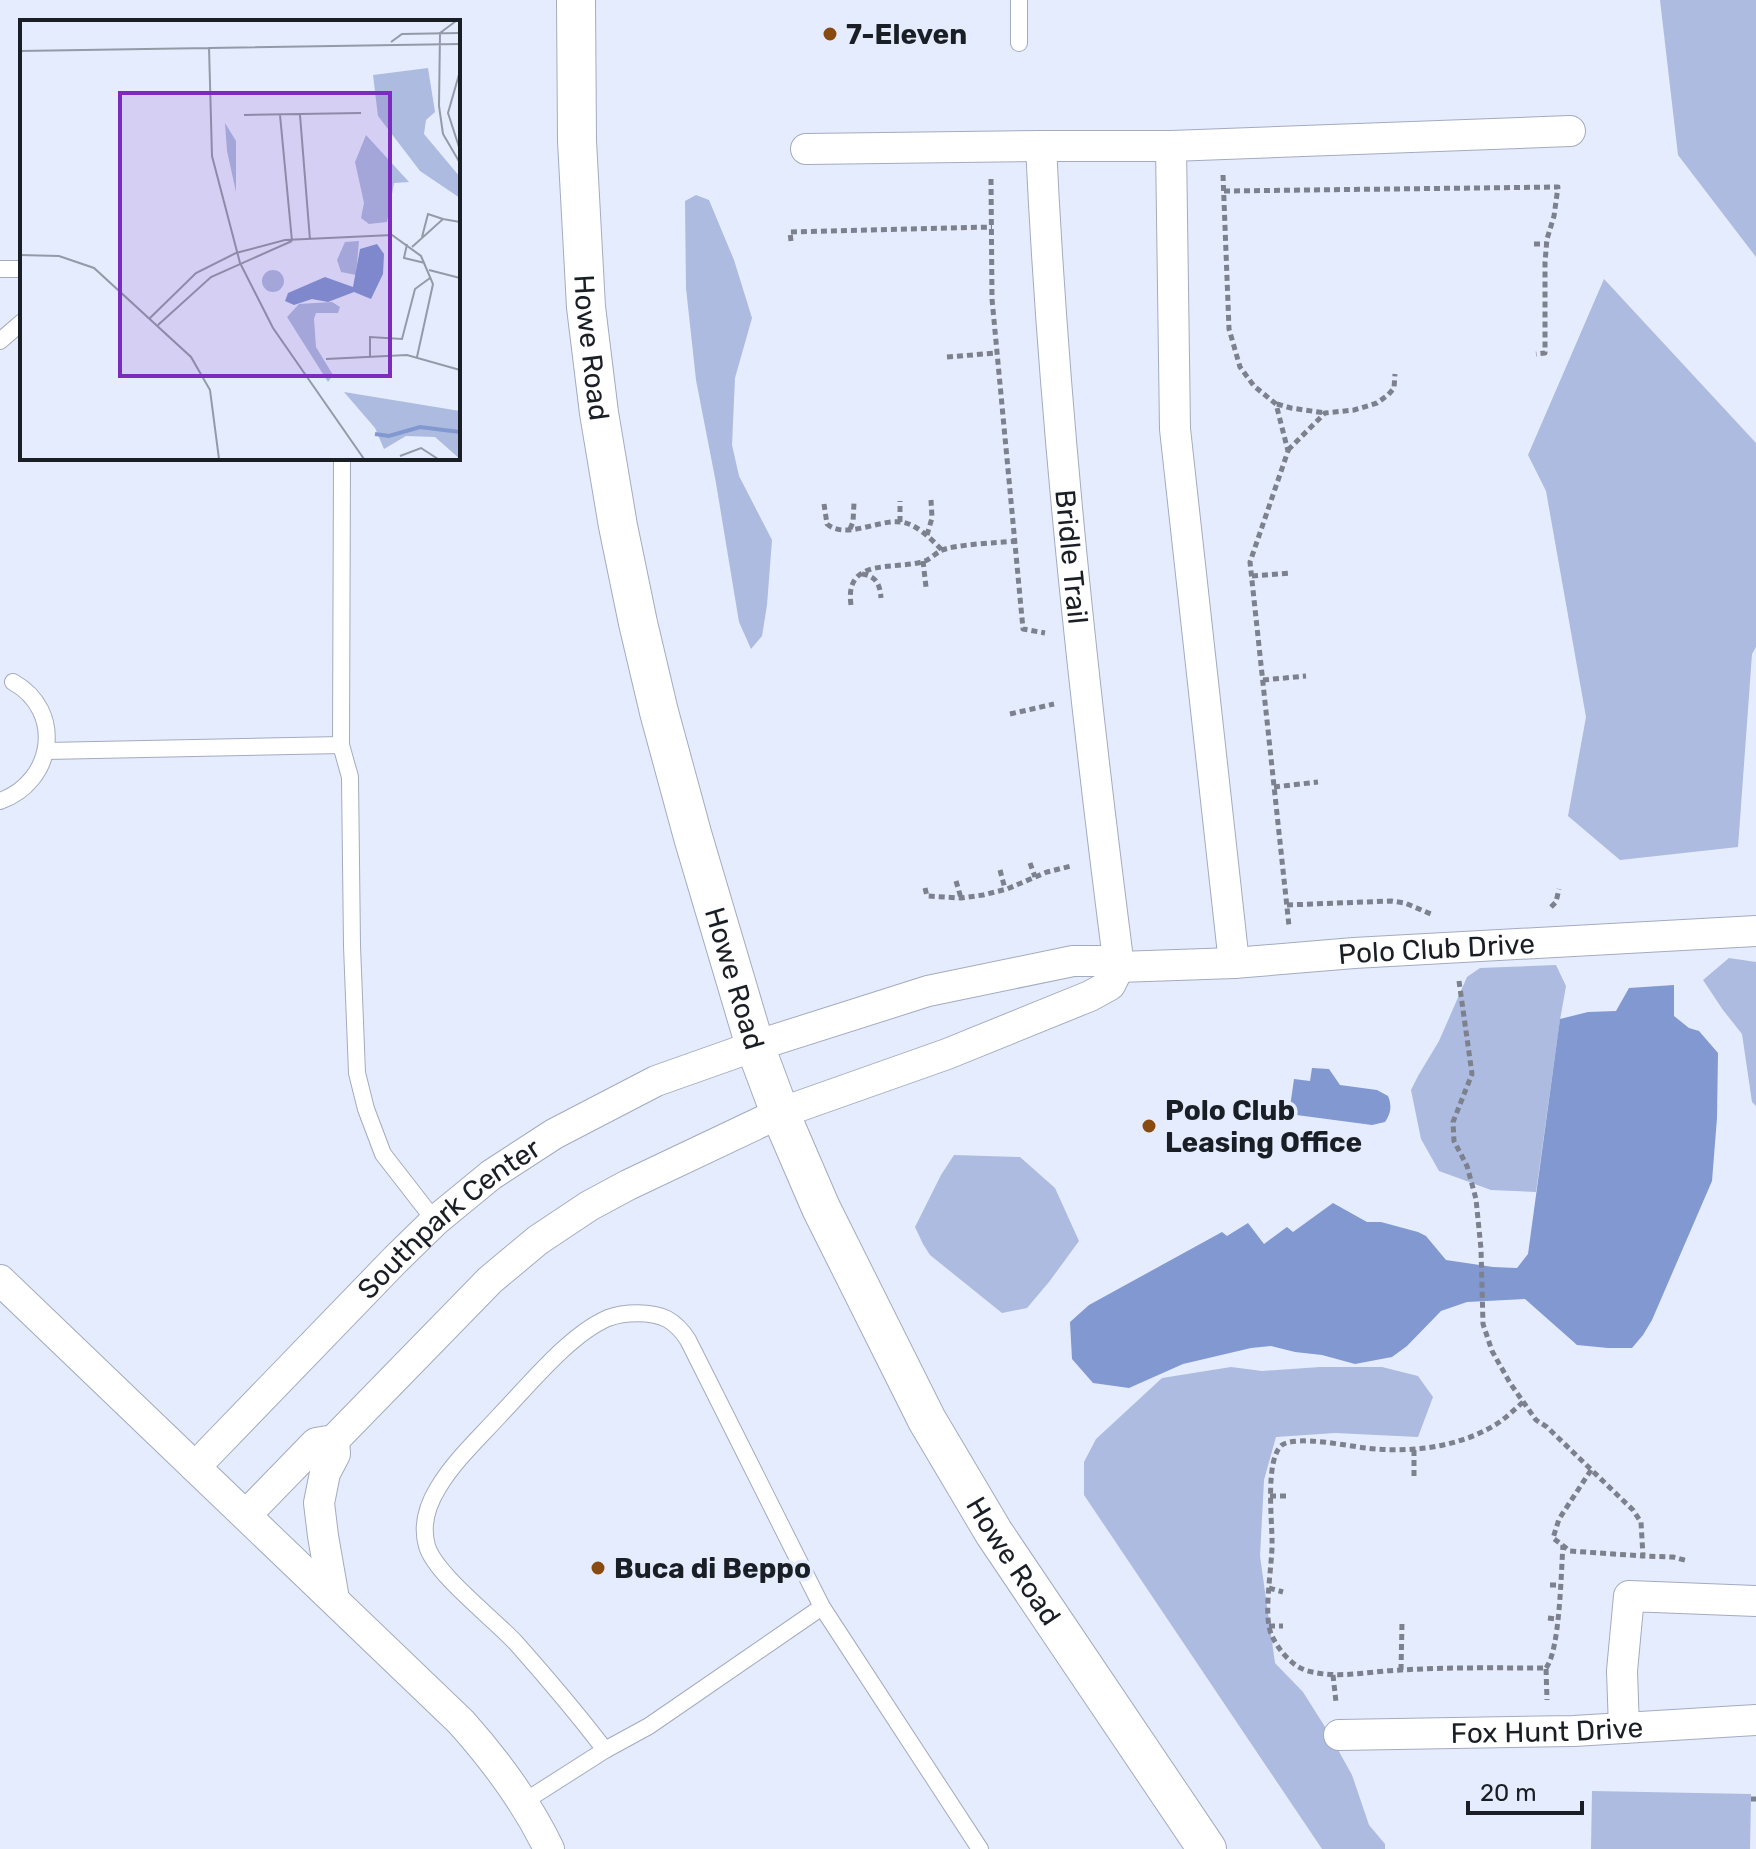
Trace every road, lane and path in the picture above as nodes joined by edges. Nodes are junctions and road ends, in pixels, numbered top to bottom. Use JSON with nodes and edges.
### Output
{"nodes":[{"id":1,"x":576,"y":0,"type":"edge"},
{"id":2,"x":1019,"y":0,"type":"edge"},
{"id":3,"x":1019,"y":43,"type":"dead end"},
{"id":4,"x":1570,"y":131,"type":"dead end"},
{"id":5,"x":1222,"y":144,"type":"junction"},
{"id":6,"x":991,"y":146,"type":"junction"},
{"id":7,"x":1041,"y":146,"type":"junction"},
{"id":8,"x":1171,"y":146,"type":"junction"},
{"id":9,"x":806,"y":149,"type":"dead end"},
{"id":10,"x":1224,"y":191,"type":"junction"},
{"id":11,"x":992,"y":227,"type":"junction"},
{"id":12,"x":944,"y":228,"type":"junction"},
{"id":13,"x":915,"y":229,"type":"junction"},
{"id":14,"x":819,"y":231,"type":"junction"},
{"id":15,"x":944,"y":236,"type":"dead end"},
{"id":16,"x":915,"y":237,"type":"dead end"},
{"id":17,"x":791,"y":241,"type":"dead end"},
{"id":18,"x":819,"y":241,"type":"dead end"},
{"id":19,"x":1534,"y":244,"type":"dead end"},
{"id":20,"x":1547,"y":244,"type":"junction"},
{"id":21,"x":1535,"y":277,"type":"dead end"},
{"id":22,"x":1545,"y":278,"type":"junction"},
{"id":23,"x":1535,"y":322,"type":"dead end"},
{"id":24,"x":1545,"y":322,"type":"junction"},
{"id":25,"x":20,"y":324,"type":"edge"},
{"id":26,"x":0,"y":341,"type":"edge"},
{"id":27,"x":996,"y":353,"type":"junction"},
{"id":28,"x":1536,"y":354,"type":"dead end"},
{"id":29,"x":947,"y":357,"type":"dead end"},
{"id":30,"x":1395,"y":374,"type":"dead end"},
{"id":31,"x":1276,"y":404,"type":"junction"},
{"id":32,"x":1325,"y":413,"type":"junction"},
{"id":33,"x":1288,"y":451,"type":"junction"},
{"id":34,"x":342,"y":460,"type":"edge"},
{"id":35,"x":931,"y":500,"type":"dead end"},
{"id":36,"x":900,"y":501,"type":"dead end"},
{"id":37,"x":854,"y":503,"type":"dead end"},
{"id":38,"x":824,"y":504,"type":"dead end"},
{"id":39,"x":900,"y":522,"type":"junction"},
{"id":40,"x":849,"y":530,"type":"junction"},
{"id":41,"x":927,"y":535,"type":"junction"},
{"id":42,"x":1015,"y":541,"type":"junction"},
{"id":43,"x":942,"y":550,"type":"junction"},
{"id":44,"x":923,"y":561,"type":"junction"},
{"id":45,"x":861,"y":573,"type":"junction"},
{"id":46,"x":1291,"y":573,"type":"dead end"},
{"id":47,"x":1252,"y":576,"type":"junction"},
{"id":48,"x":926,"y":587,"type":"dead end"},
{"id":49,"x":881,"y":598,"type":"dead end"},
{"id":50,"x":851,"y":605,"type":"dead end"},
{"id":51,"x":1058,"y":635,"type":"dead end"},
{"id":52,"x":1306,"y":676,"type":"dead end"},
{"id":53,"x":1263,"y":680,"type":"junction"},
{"id":54,"x":13,"y":682,"type":"dead end"},
{"id":55,"x":1066,"y":701,"type":"dead end"},
{"id":56,"x":1010,"y":714,"type":"dead end"},
{"id":57,"x":341,"y":745,"type":"junction"},
{"id":58,"x":46,"y":751,"type":"junction"},
{"id":59,"x":1318,"y":782,"type":"dead end"},
{"id":60,"x":1274,"y":787,"type":"junction"},
{"id":61,"x":0,"y":801,"type":"edge"},
{"id":62,"x":1030,"y":863,"type":"dead end"},
{"id":63,"x":1073,"y":866,"type":"dead end"},
{"id":64,"x":1000,"y":870,"type":"dead end"},
{"id":65,"x":1035,"y":877,"type":"junction"},
{"id":66,"x":956,"y":881,"type":"dead end"},
{"id":67,"x":925,"y":888,"type":"dead end"},
{"id":68,"x":1005,"y":889,"type":"junction"},
{"id":69,"x":1559,"y":889,"type":"dead end"},
{"id":70,"x":961,"y":898,"type":"junction"},
{"id":71,"x":1287,"y":905,"type":"junction"},
{"id":72,"x":1540,"y":914,"type":"dead end"},
{"id":73,"x":1437,"y":916,"type":"dead end"},
{"id":74,"x":1756,"y":931,"type":"edge"},
{"id":75,"x":1454,"y":948,"type":"junction"},
{"id":76,"x":1293,"y":959,"type":"junction"},
{"id":77,"x":1234,"y":963,"type":"junction"},
{"id":78,"x":1119,"y":967,"type":"junction"},
{"id":79,"x":755,"y":1046,"type":"junction"},
{"id":80,"x":780,"y":1113,"type":"junction"},
{"id":81,"x":435,"y":1221,"type":"junction"},
{"id":82,"x":0,"y":1280,"type":"edge"},
{"id":83,"x":1523,"y":1402,"type":"junction"},
{"id":84,"x":334,"y":1440,"type":"junction"},
{"id":85,"x":1414,"y":1450,"type":"junction"},
{"id":86,"x":195,"y":1467,"type":"junction"},
{"id":87,"x":1591,"y":1470,"type":"junction"},
{"id":88,"x":1414,"y":1479,"type":"dead end"},
{"id":89,"x":1270,"y":1496,"type":"junction"},
{"id":90,"x":1289,"y":1496,"type":"dead end"},
{"id":91,"x":246,"y":1515,"type":"junction"},
{"id":92,"x":1563,"y":1545,"type":"junction"},
{"id":93,"x":1643,"y":1556,"type":"junction"},
{"id":94,"x":1700,"y":1564,"type":"dead end"},
{"id":95,"x":1550,"y":1585,"type":"dead end"},
{"id":96,"x":1560,"y":1585,"type":"junction"},
{"id":97,"x":1269,"y":1588,"type":"junction"},
{"id":98,"x":1283,"y":1592,"type":"dead end"},
{"id":99,"x":334,"y":1599,"type":"junction"},
{"id":100,"x":1756,"y":1601,"type":"edge"},
{"id":101,"x":822,"y":1607,"type":"junction"},
{"id":102,"x":1548,"y":1618,"type":"dead end"},
{"id":103,"x":1557,"y":1619,"type":"junction"},
{"id":104,"x":1402,"y":1622,"type":"dead end"},
{"id":105,"x":1269,"y":1626,"type":"junction"},
{"id":106,"x":1283,"y":1626,"type":"dead end"},
{"id":107,"x":1546,"y":1668,"type":"junction"},
{"id":108,"x":1401,"y":1670,"type":"junction"},
{"id":109,"x":1756,"y":1720,"type":"edge"},
{"id":110,"x":1624,"y":1728,"type":"junction"},
{"id":111,"x":1548,"y":1731,"type":"junction"},
{"id":112,"x":1339,"y":1735,"type":"dead end"},
{"id":113,"x":605,"y":1750,"type":"junction"},
{"id":114,"x":522,"y":1803,"type":"junction"},
{"id":115,"x":549,"y":1849,"type":"edge"},
{"id":116,"x":980,"y":1849,"type":"edge"},
{"id":117,"x":1207,"y":1849,"type":"edge"}],
"edges":[{"from":1,"to":79,"type":"street","name":"Howe Road"},
{"from":2,"to":3,"type":"lane"},
{"from":4,"to":5,"type":"street"},
{"from":5,"to":8,"type":"street"},
{"from":5,"to":10,"type":"path"},
{"from":6,"to":7,"type":"street"},
{"from":6,"to":9,"type":"street"},
{"from":6,"to":11,"type":"path"},
{"from":7,"to":8,"type":"street"},
{"from":7,"to":78,"type":"street","name":"Bridle Trail"},
{"from":8,"to":77,"type":"street"},
{"from":10,"to":20,"type":"path"},
{"from":10,"to":31,"type":"path"},
{"from":11,"to":12,"type":"path"},
{"from":11,"to":27,"type":"path"},
{"from":12,"to":13,"type":"path"},
{"from":12,"to":15,"type":"path"},
{"from":13,"to":14,"type":"path"},
{"from":13,"to":16,"type":"path"},
{"from":14,"to":17,"type":"path"},
{"from":14,"to":18,"type":"path"},
{"from":19,"to":20,"type":"path"},
{"from":20,"to":22,"type":"path"},
{"from":21,"to":22,"type":"path"},
{"from":22,"to":24,"type":"path"},
{"from":23,"to":24,"type":"path"},
{"from":24,"to":28,"type":"path"},
{"from":25,"to":26,"type":"lane"},
{"from":27,"to":29,"type":"path"},
{"from":27,"to":42,"type":"path"},
{"from":30,"to":32,"type":"path"},
{"from":31,"to":32,"type":"path"},
{"from":31,"to":33,"type":"path"},
{"from":32,"to":33,"type":"path"},
{"from":33,"to":47,"type":"path"},
{"from":34,"to":57,"type":"lane"},
{"from":35,"to":41,"type":"path"},
{"from":36,"to":39,"type":"path"},
{"from":37,"to":40,"type":"path"},
{"from":38,"to":40,"type":"path"},
{"from":39,"to":40,"type":"path"},
{"from":39,"to":41,"type":"path"},
{"from":41,"to":43,"type":"path"},
{"from":42,"to":43,"type":"path"},
{"from":42,"to":51,"type":"path"},
{"from":43,"to":44,"type":"path"},
{"from":44,"to":45,"type":"path"},
{"from":44,"to":48,"type":"path"},
{"from":45,"to":49,"type":"path"},
{"from":45,"to":50,"type":"path"},
{"from":46,"to":47,"type":"path"},
{"from":47,"to":53,"type":"path"},
{"from":52,"to":53,"type":"path"},
{"from":53,"to":60,"type":"path"},
{"from":54,"to":58,"type":"lane"},
{"from":55,"to":56,"type":"path"},
{"from":57,"to":58,"type":"lane"},
{"from":57,"to":81,"type":"lane"},
{"from":58,"to":61,"type":"lane"},
{"from":59,"to":60,"type":"path"},
{"from":60,"to":71,"type":"path"},
{"from":62,"to":65,"type":"path"},
{"from":63,"to":65,"type":"path"},
{"from":64,"to":68,"type":"path"},
{"from":65,"to":68,"type":"path"},
{"from":66,"to":70,"type":"path"},
{"from":67,"to":70,"type":"path"},
{"from":68,"to":70,"type":"path"},
{"from":69,"to":72,"type":"path"},
{"from":71,"to":73,"type":"path"},
{"from":71,"to":76,"type":"path"},
{"from":74,"to":75,"type":"street","name":"Polo Club Drive"},
{"from":75,"to":76,"type":"street","name":"Polo Club Drive"},
{"from":75,"to":83,"type":"path"},
{"from":76,"to":77,"type":"street","name":"Polo Club Drive"},
{"from":77,"to":78,"type":"street","name":"Polo Club Drive"},
{"from":78,"to":79,"type":"street","name":"Polo Club Drive"},
{"from":78,"to":80,"type":"street"},
{"from":79,"to":80,"type":"street","name":"Howe Road"},
{"from":79,"to":81,"type":"street","name":"Southpark Center"},
{"from":80,"to":84,"type":"street"},
{"from":80,"to":117,"type":"street","name":"Howe Road"},
{"from":81,"to":86,"type":"street","name":"Southpark Center"},
{"from":82,"to":86,"type":"street"},
{"from":83,"to":85,"type":"path"},
{"from":83,"to":87,"type":"path"},
{"from":84,"to":91,"type":"street"},
{"from":84,"to":99,"type":"street"},
{"from":85,"to":88,"type":"path"},
{"from":85,"to":89,"type":"path"},
{"from":86,"to":91,"type":"street"},
{"from":87,"to":92,"type":"path"},
{"from":87,"to":93,"type":"path"},
{"from":89,"to":90,"type":"path"},
{"from":89,"to":97,"type":"path"},
{"from":91,"to":99,"type":"street"},
{"from":92,"to":93,"type":"path"},
{"from":92,"to":96,"type":"path"},
{"from":93,"to":94,"type":"path"},
{"from":95,"to":96,"type":"path"},
{"from":96,"to":103,"type":"path"},
{"from":97,"to":98,"type":"path"},
{"from":97,"to":105,"type":"path"},
{"from":99,"to":114,"type":"street"},
{"from":100,"to":110,"type":"street"},
{"from":101,"to":113,"type":"lane"},
{"from":101,"to":113,"type":"lane"},
{"from":101,"to":116,"type":"lane"},
{"from":102,"to":103,"type":"path"},
{"from":103,"to":107,"type":"path"},
{"from":104,"to":108,"type":"path"},
{"from":105,"to":106,"type":"path"},
{"from":105,"to":108,"type":"path"},
{"from":107,"to":108,"type":"path"},
{"from":107,"to":111,"type":"path"},
{"from":109,"to":110,"type":"street","name":"Fox Hunt Drive"},
{"from":110,"to":111,"type":"street","name":"Fox Hunt Drive"},
{"from":111,"to":112,"type":"street","name":"Fox Hunt Drive"},
{"from":113,"to":114,"type":"lane"},
{"from":114,"to":115,"type":"street"}]}
